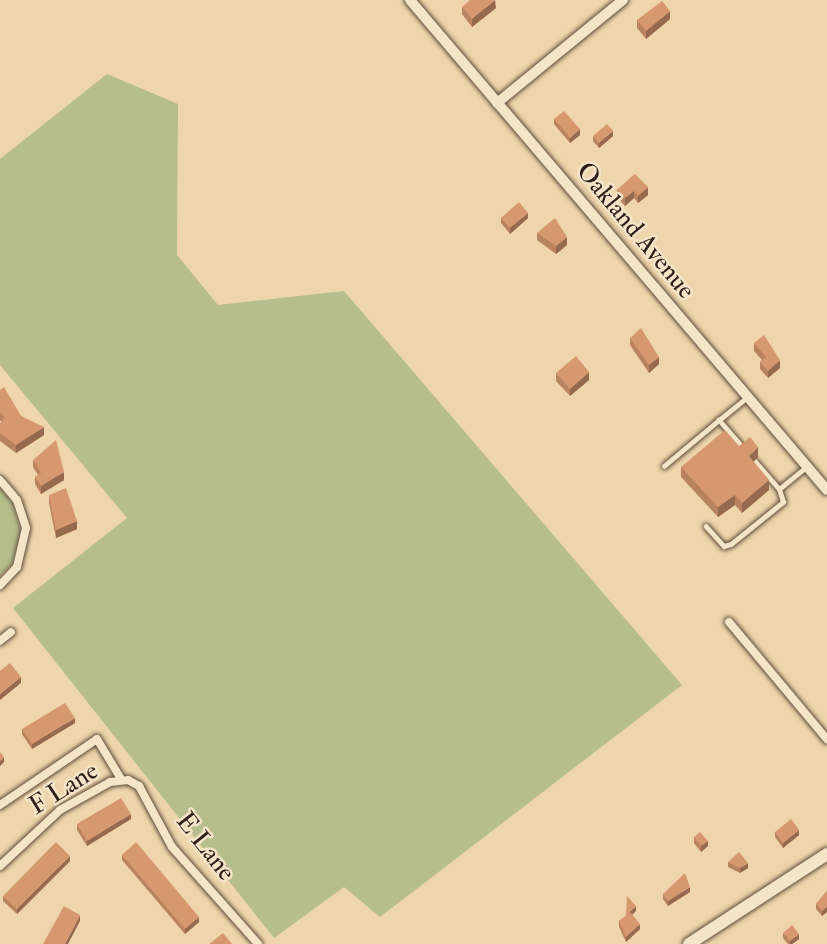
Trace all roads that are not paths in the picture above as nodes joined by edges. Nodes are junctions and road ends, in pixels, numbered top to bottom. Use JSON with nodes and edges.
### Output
{"nodes":[{"id":1,"x":410,"y":0,"type":"edge"},
{"id":2,"x":622,"y":0,"type":"edge"},
{"id":3,"x":497,"y":103,"type":"junction"},
{"id":4,"x":747,"y":397,"type":"junction"},
{"id":5,"x":719,"y":420,"type":"junction"},
{"id":6,"x":745,"y":451,"type":"edge"},
{"id":7,"x":755,"y":461,"type":"edge"},
{"id":8,"x":664,"y":466,"type":"dead end"},
{"id":9,"x":807,"y":467,"type":"junction"},
{"id":10,"x":0,"y":480,"type":"edge"},
{"id":11,"x":779,"y":489,"type":"junction"},
{"id":12,"x":827,"y":491,"type":"edge"},
{"id":13,"x":706,"y":526,"type":"dead end"},
{"id":14,"x":0,"y":585,"type":"edge"},
{"id":15,"x":729,"y":622,"type":"dead end"},
{"id":16,"x":11,"y":632,"type":"dead end"},
{"id":17,"x":0,"y":640,"type":"edge"},
{"id":18,"x":827,"y":739,"type":"edge"},
{"id":19,"x":121,"y":779,"type":"junction"},
{"id":20,"x":0,"y":805,"type":"edge"},
{"id":21,"x":827,"y":854,"type":"edge"},
{"id":22,"x":0,"y":866,"type":"edge"},
{"id":23,"x":258,"y":944,"type":"edge"},
{"id":24,"x":689,"y":944,"type":"edge"}],
"edges":[{"from":1,"to":3,"type":"street","name":"Oakland Avenue"},
{"from":2,"to":3,"type":"street"},
{"from":3,"to":4,"type":"street","name":"Oakland Avenue"},
{"from":4,"to":5,"type":"lane"},
{"from":4,"to":9,"type":"street","name":"Oakland Avenue"},
{"from":5,"to":6,"type":"lane"},
{"from":5,"to":8,"type":"lane"},
{"from":7,"to":11,"type":"lane"},
{"from":9,"to":11,"type":"lane"},
{"from":9,"to":12,"type":"street","name":"Oakland Avenue"},
{"from":10,"to":14,"type":"street"},
{"from":11,"to":13,"type":"lane"},
{"from":15,"to":18,"type":"street"},
{"from":16,"to":17,"type":"street"},
{"from":19,"to":20,"type":"street","name":"E Lane"},
{"from":19,"to":22,"type":"street","name":"F Lane"},
{"from":19,"to":23,"type":"street","name":"E Lane"},
{"from":21,"to":24,"type":"main road"}]}
